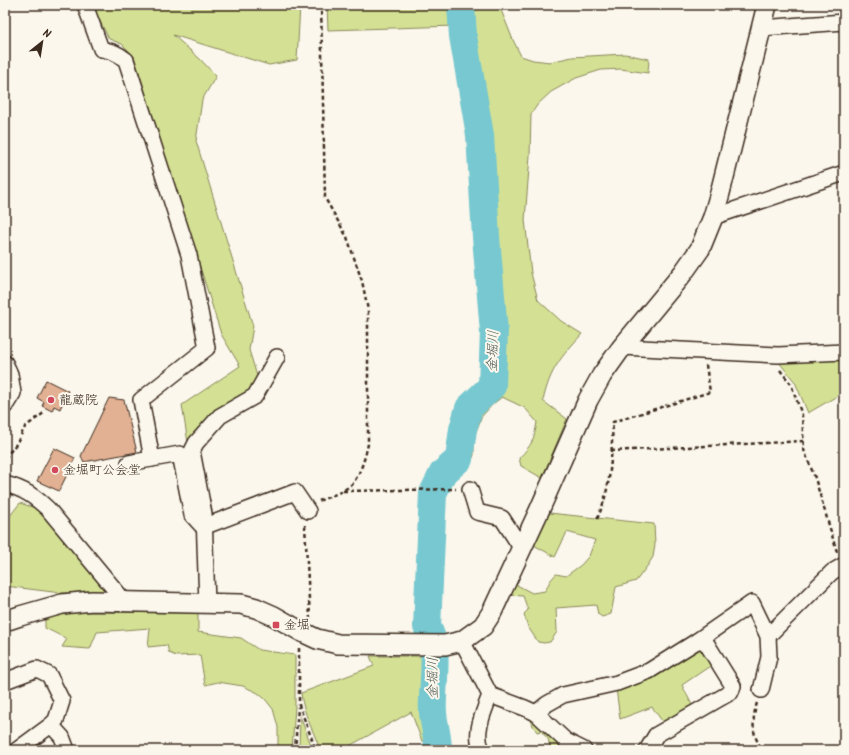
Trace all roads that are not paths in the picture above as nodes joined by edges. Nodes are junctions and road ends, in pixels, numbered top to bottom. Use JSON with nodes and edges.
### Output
{"nodes":[{"id":1,"x":85,"y":5,"type":"edge"},
{"id":2,"x":767,"y":5,"type":"edge"},
{"id":3,"x":844,"y":22,"type":"edge"},
{"id":4,"x":761,"y":28,"type":"junction"},
{"id":5,"x":844,"y":174,"type":"edge"},
{"id":6,"x":713,"y":218,"type":"junction"},
{"id":7,"x":622,"y":347,"type":"junction"},
{"id":8,"x":844,"y":352,"type":"edge"},
{"id":9,"x":277,"y":357,"type":"dead end"},
{"id":10,"x":5,"y":363,"type":"edge"},
{"id":11,"x":5,"y":406,"type":"edge"},
{"id":12,"x":152,"y":459,"type":"junction"},
{"id":13,"x":129,"y":463,"type":"dead end"},
{"id":14,"x":5,"y":484,"type":"edge"},
{"id":15,"x":470,"y":489,"type":"dead end"},
{"id":16,"x":308,"y":511,"type":"road end"},
{"id":17,"x":203,"y":527,"type":"junction"},
{"id":18,"x":522,"y":549,"type":"junction"},
{"id":19,"x":838,"y":568,"type":"edge"},
{"id":20,"x":125,"y":602,"type":"junction"},
{"id":21,"x":207,"y":604,"type":"junction"},
{"id":22,"x":5,"y":621,"type":"edge"},
{"id":23,"x":768,"y":636,"type":"junction"},
{"id":24,"x":462,"y":641,"type":"junction"},
{"id":25,"x":697,"y":641,"type":"junction"},
{"id":26,"x":5,"y":681,"type":"edge"},
{"id":27,"x":761,"y":690,"type":"road end"},
{"id":28,"x":490,"y":695,"type":"junction"},
{"id":29,"x":536,"y":713,"type":"junction"},
{"id":30,"x":51,"y":725,"type":"junction"},
{"id":31,"x":17,"y":750,"type":"edge"},
{"id":32,"x":67,"y":750,"type":"edge"},
{"id":33,"x":482,"y":750,"type":"edge"},
{"id":34,"x":584,"y":750,"type":"edge"},
{"id":35,"x":647,"y":750,"type":"edge"}],
"edges":[{"from":1,"to":12,"type":"street"},
{"from":2,"to":4,"type":"street"},
{"from":3,"to":4,"type":"street"},
{"from":4,"to":6,"type":"street"},
{"from":5,"to":6,"type":"street"},
{"from":6,"to":7,"type":"street"},
{"from":7,"to":8,"type":"street"},
{"from":7,"to":18,"type":"street"},
{"from":9,"to":17,"type":"street"},
{"from":10,"to":11,"type":"street"},
{"from":12,"to":13,"type":"street"},
{"from":12,"to":17,"type":"street"},
{"from":14,"to":20,"type":"street"},
{"from":15,"to":18,"type":"street"},
{"from":16,"to":17,"type":"street"},
{"from":17,"to":21,"type":"street"},
{"from":18,"to":24,"type":"street"},
{"from":19,"to":23,"type":"street"},
{"from":20,"to":21,"type":"street"},
{"from":20,"to":22,"type":"street"},
{"from":21,"to":24,"type":"street"},
{"from":23,"to":25,"type":"street"},
{"from":23,"to":27,"type":"street"},
{"from":24,"to":28,"type":"street"},
{"from":25,"to":29,"type":"street"},
{"from":25,"to":35,"type":"street"},
{"from":26,"to":30,"type":"street"},
{"from":28,"to":29,"type":"street"},
{"from":28,"to":33,"type":"street"},
{"from":29,"to":34,"type":"street"},
{"from":30,"to":31,"type":"street"},
{"from":30,"to":32,"type":"street"}]}
